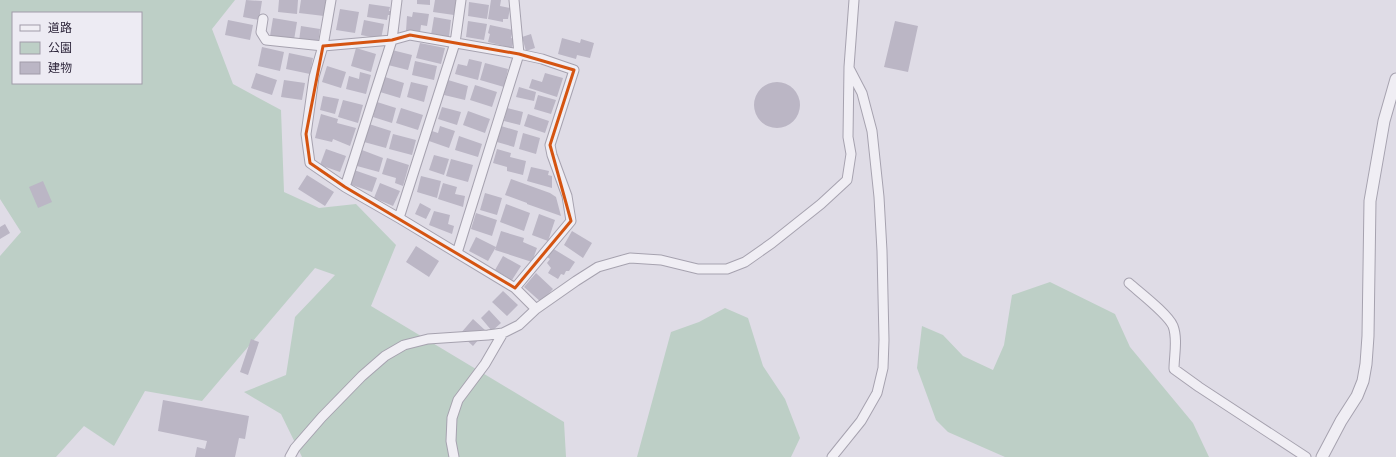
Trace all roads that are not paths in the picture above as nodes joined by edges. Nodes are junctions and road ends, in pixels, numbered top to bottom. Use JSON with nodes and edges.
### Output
{"nodes":[{"id":1,"x":331,"y":0,"type":"edge"},
{"id":2,"x":397,"y":0,"type":"edge"},
{"id":3,"x":461,"y":0,"type":"edge"},
{"id":4,"x":514,"y":0,"type":"edge"},
{"id":5,"x":854,"y":0,"type":"edge"},
{"id":6,"x":263,"y":19,"type":"dead end"},
{"id":7,"x":392,"y":40,"type":"junction"},
{"id":8,"x":455,"y":43,"type":"junction"},
{"id":9,"x":323,"y":46,"type":"junction"},
{"id":10,"x":519,"y":54,"type":"junction"},
{"id":11,"x":848,"y":67,"type":"junction"},
{"id":12,"x":1396,"y":79,"type":"edge"},
{"id":13,"x":345,"y":187,"type":"junction"},
{"id":14,"x":399,"y":218,"type":"junction"},
{"id":15,"x":457,"y":253,"type":"junction"},
{"id":16,"x":1129,"y":283,"type":"dead end"},
{"id":17,"x":515,"y":288,"type":"junction"},
{"id":18,"x":536,"y":309,"type":"junction"},
{"id":19,"x":503,"y":333,"type":"junction"},
{"id":20,"x":290,"y":457,"type":"edge"},
{"id":21,"x":454,"y":457,"type":"edge"},
{"id":22,"x":832,"y":457,"type":"edge"},
{"id":23,"x":1306,"y":457,"type":"edge"},
{"id":24,"x":1322,"y":457,"type":"edge"}],
"edges":[{"from":1,"to":9,"type":"street"},
{"from":2,"to":7,"type":"street"},
{"from":3,"to":8,"type":"street"},
{"from":4,"to":10,"type":"street"},
{"from":5,"to":11,"type":"street"},
{"from":6,"to":9,"type":"street"},
{"from":7,"to":8,"type":"street"},
{"from":7,"to":9,"type":"street"},
{"from":7,"to":13,"type":"street"},
{"from":8,"to":10,"type":"street"},
{"from":8,"to":14,"type":"street"},
{"from":9,"to":13,"type":"street"},
{"from":10,"to":15,"type":"street"},
{"from":10,"to":17,"type":"street"},
{"from":11,"to":18,"type":"street"},
{"from":11,"to":22,"type":"street"},
{"from":12,"to":24,"type":"street"},
{"from":13,"to":14,"type":"street"},
{"from":14,"to":15,"type":"street"},
{"from":15,"to":17,"type":"street"},
{"from":16,"to":23,"type":"street"},
{"from":17,"to":18,"type":"street"},
{"from":18,"to":19,"type":"street"},
{"from":19,"to":20,"type":"street"},
{"from":19,"to":21,"type":"street"}]}
